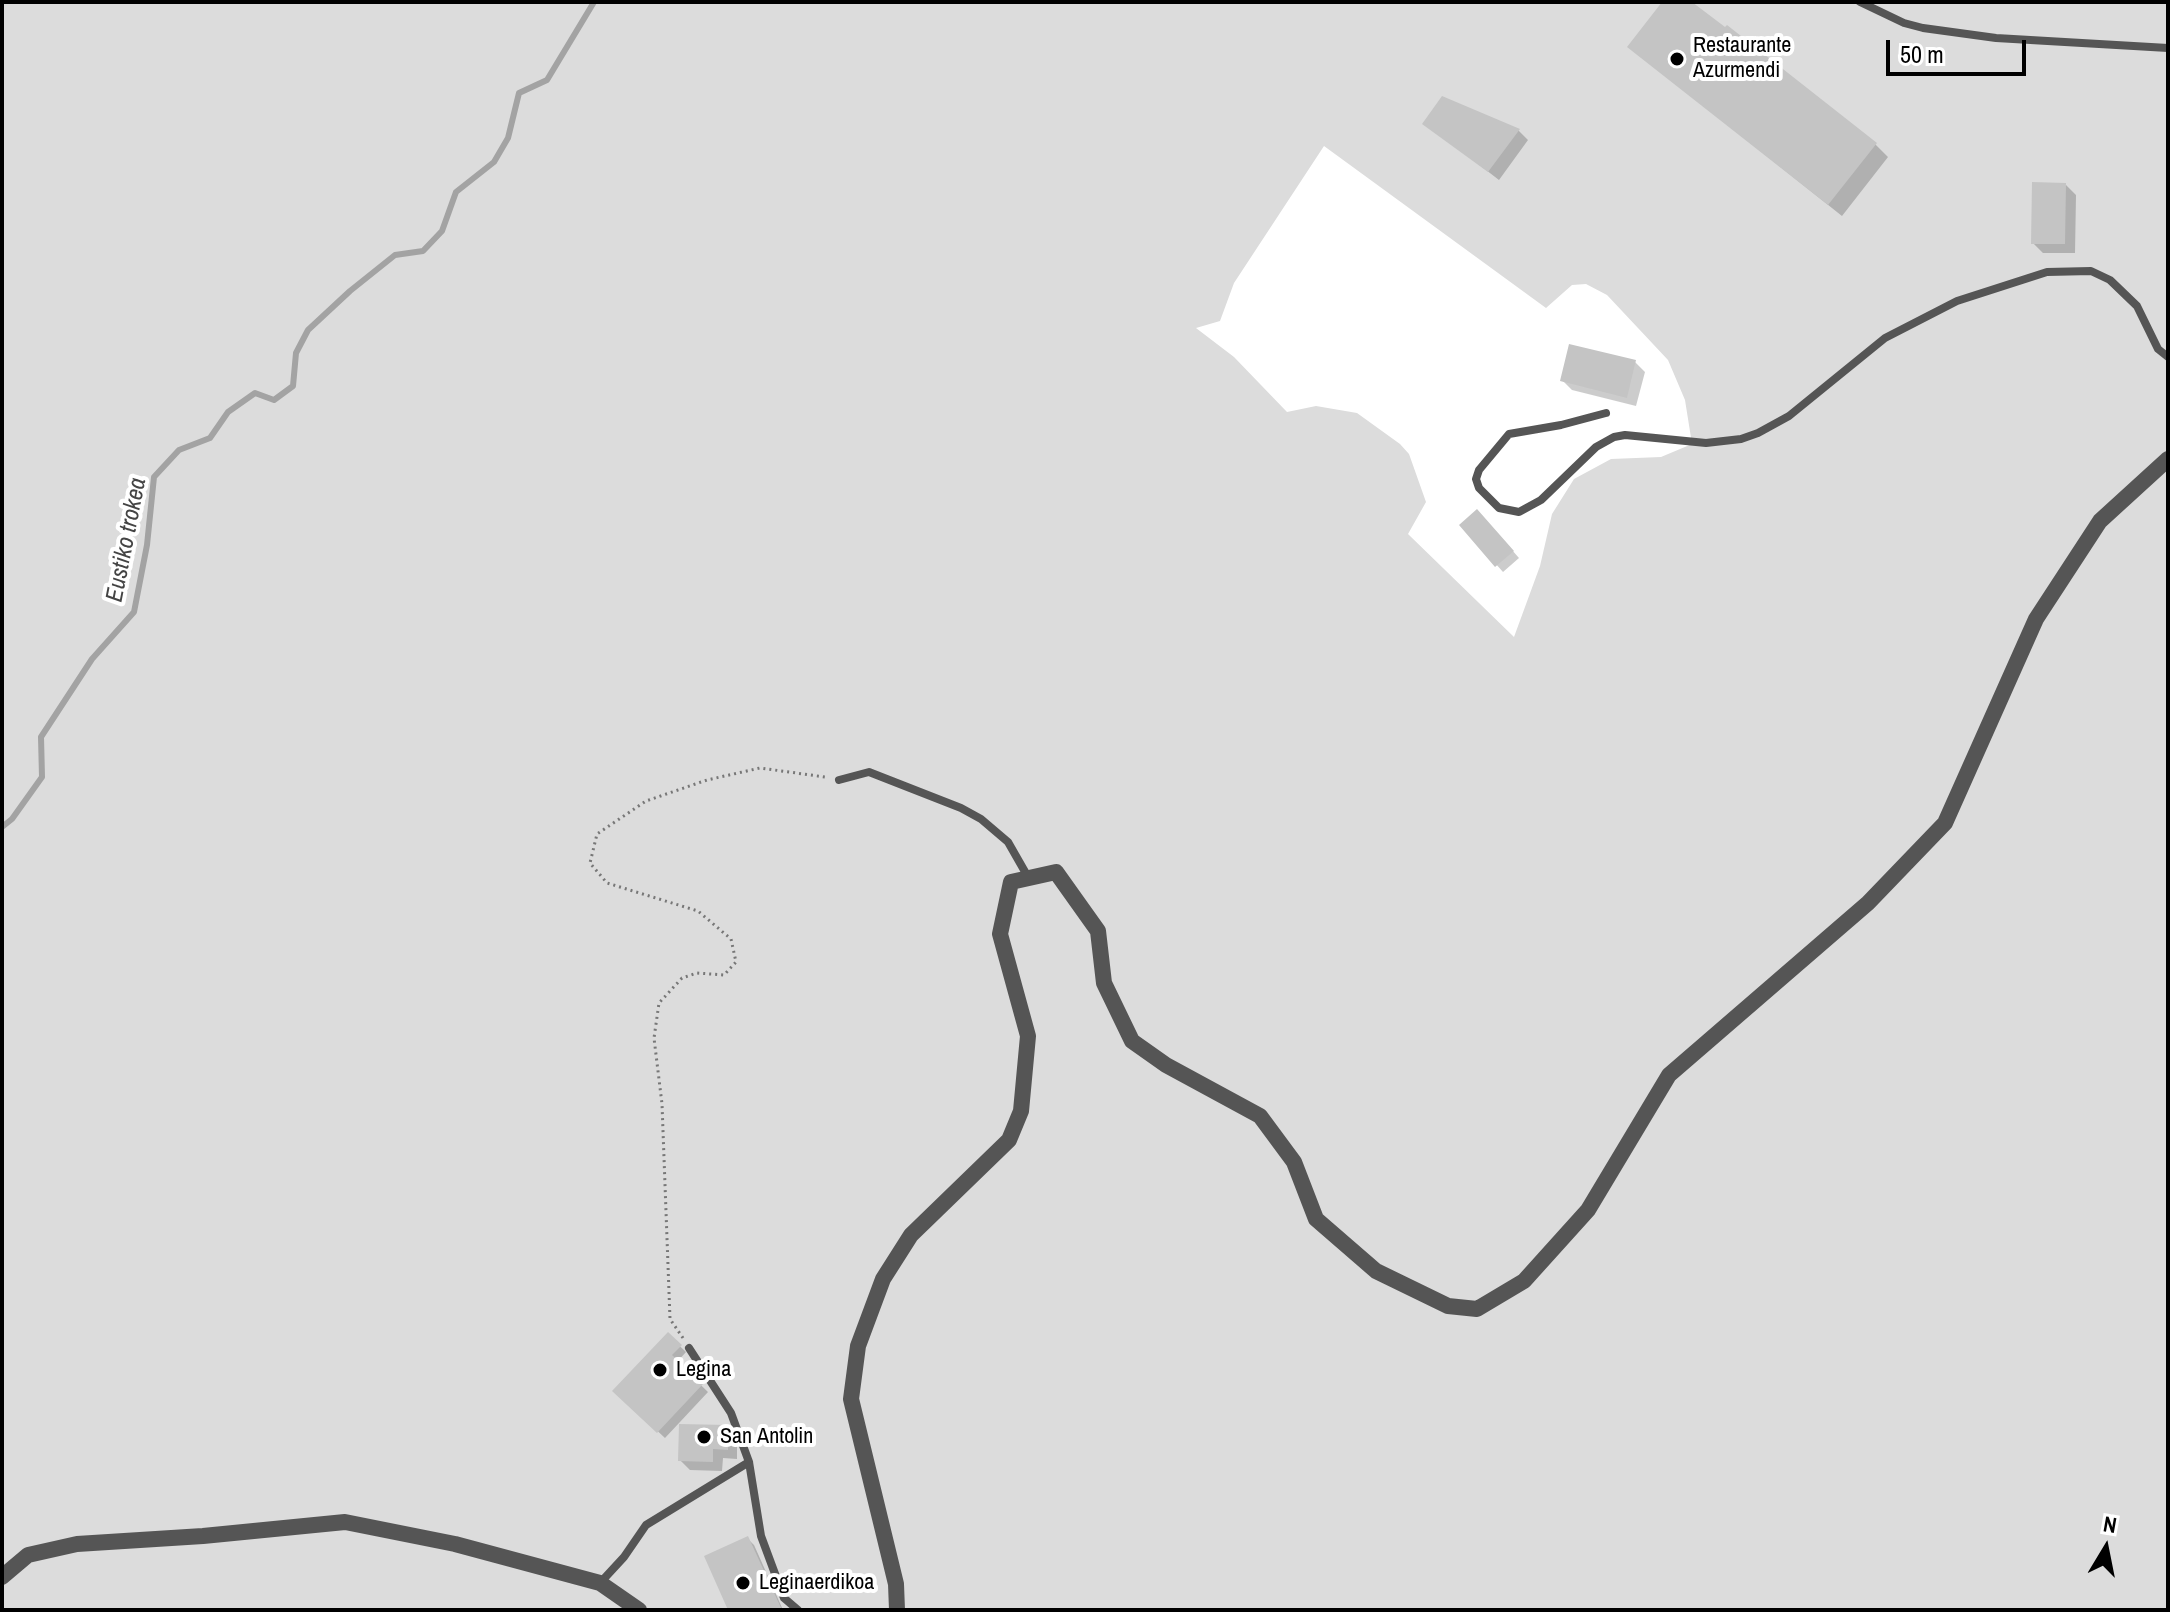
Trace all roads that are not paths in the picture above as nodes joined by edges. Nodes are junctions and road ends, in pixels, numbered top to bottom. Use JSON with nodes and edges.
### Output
{"nodes":[{"id":1,"x":1860,"y":2,"type":"edge"},
{"id":2,"x":2168,"y":48,"type":"edge"},
{"id":3,"x":2168,"y":357,"type":"edge"},
{"id":4,"x":1606,"y":413,"type":"dead end"},
{"id":5,"x":2168,"y":459,"type":"edge"},
{"id":6,"x":839,"y":780,"type":"road end"},
{"id":7,"x":1029,"y":878,"type":"junction"},
{"id":8,"x":689,"y":1348,"type":"road end"},
{"id":9,"x":749,"y":1462,"type":"junction"},
{"id":10,"x":2,"y":1577,"type":"edge"},
{"id":11,"x":600,"y":1583,"type":"junction"},
{"id":12,"x":639,"y":1610,"type":"edge"},
{"id":13,"x":798,"y":1610,"type":"edge"},
{"id":14,"x":897,"y":1610,"type":"edge"}],
"edges":[{"from":1,"to":2,"type":"lane"},
{"from":3,"to":4,"type":"lane"},
{"from":5,"to":7,"type":"street"},
{"from":6,"to":7,"type":"lane"},
{"from":7,"to":14,"type":"street"},
{"from":8,"to":9,"type":"lane"},
{"from":9,"to":11,"type":"lane"},
{"from":9,"to":13,"type":"lane"},
{"from":10,"to":11,"type":"street"},
{"from":11,"to":12,"type":"street"}]}
